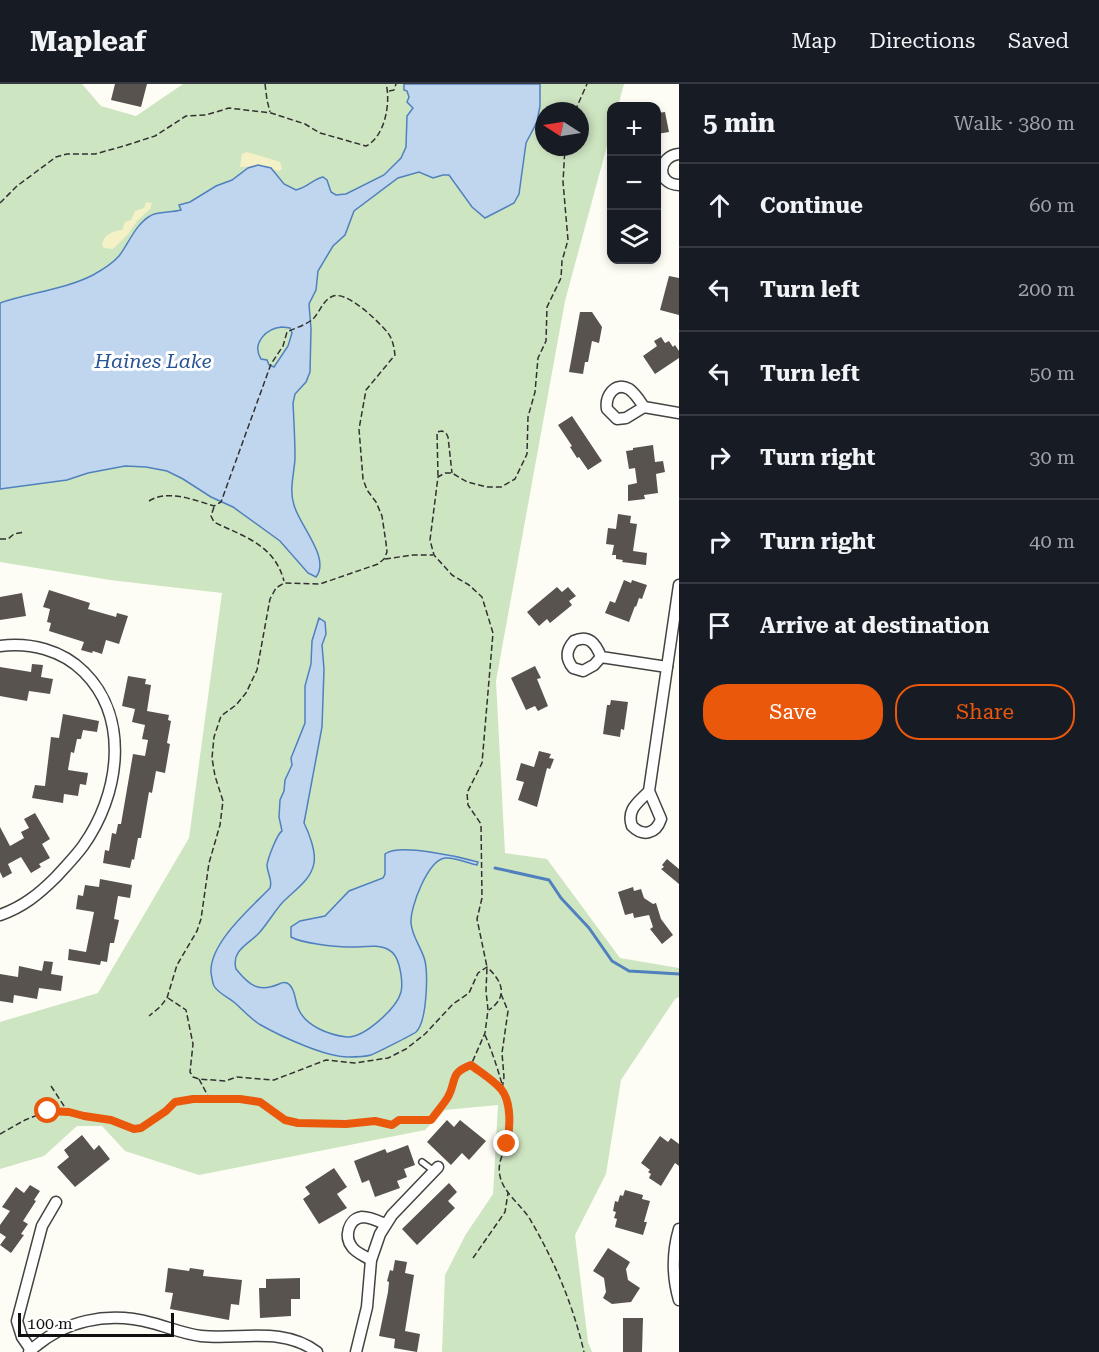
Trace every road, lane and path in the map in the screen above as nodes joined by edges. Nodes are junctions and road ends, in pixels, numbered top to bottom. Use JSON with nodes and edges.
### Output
{"nodes":[{"id":1,"x":265,"y":84,"type":"edge"},
{"id":2,"x":386,"y":84,"type":"edge"},
{"id":3,"x":396,"y":84,"type":"edge"},
{"id":4,"x":587,"y":84,"type":"edge"},
{"id":5,"x":388,"y":91,"type":"junction"},
{"id":6,"x":579,"y":102,"type":"edge"},
{"id":7,"x":271,"y":113,"type":"junction"},
{"id":8,"x":679,"y":154,"type":"edge"},
{"id":9,"x":564,"y":156,"type":"edge"},
{"id":10,"x":679,"y":185,"type":"edge"},
{"id":11,"x":0,"y":203,"type":"edge"},
{"id":12,"x":644,"y":407,"type":"dead end"},
{"id":13,"x":679,"y":413,"type":"edge"},
{"id":14,"x":452,"y":473,"type":"junction"},
{"id":15,"x":438,"y":477,"type":"junction"},
{"id":16,"x":149,"y":501,"type":"dead end"},
{"id":17,"x":214,"y":506,"type":"junction"},
{"id":18,"x":25,"y":532,"type":"dead end"},
{"id":19,"x":0,"y":539,"type":"edge"},
{"id":20,"x":434,"y":555,"type":"junction"},
{"id":21,"x":384,"y":559,"type":"junction"},
{"id":22,"x":284,"y":583,"type":"junction"},
{"id":23,"x":679,"y":585,"type":"edge"},
{"id":24,"x":0,"y":646,"type":"edge"},
{"id":25,"x":601,"y":657,"type":"dead end"},
{"id":26,"x":667,"y":667,"type":"junction"},
{"id":27,"x":649,"y":791,"type":"dead end"},
{"id":28,"x":0,"y":915,"type":"edge"},
{"id":29,"x":487,"y":968,"type":"junction"},
{"id":30,"x":501,"y":994,"type":"junction"},
{"id":31,"x":167,"y":998,"type":"junction"},
{"id":32,"x":488,"y":1010,"type":"junction"},
{"id":33,"x":149,"y":1016,"type":"dead end"},
{"id":34,"x":485,"y":1034,"type":"junction"},
{"id":35,"x":471,"y":1065,"type":"junction"},
{"id":36,"x":199,"y":1079,"type":"junction"},
{"id":37,"x":51,"y":1086,"type":"dead end"},
{"id":38,"x":502,"y":1090,"type":"junction"},
{"id":39,"x":209,"y":1099,"type":"junction"},
{"id":40,"x":69,"y":1112,"type":"junction"},
{"id":41,"x":0,"y":1134,"type":"edge"},
{"id":42,"x":422,"y":1162,"type":"dead end"},
{"id":43,"x":436,"y":1169,"type":"joint"},
{"id":44,"x":508,"y":1192,"type":"junction"},
{"id":45,"x":56,"y":1202,"type":"dead end"},
{"id":46,"x":385,"y":1224,"type":"junction"},
{"id":47,"x":679,"y":1228,"type":"edge"},
{"id":48,"x":473,"y":1258,"type":"dead end"},
{"id":49,"x":371,"y":1260,"type":"junction"},
{"id":50,"x":679,"y":1300,"type":"edge"},
{"id":51,"x":30,"y":1351,"type":"edge"},
{"id":52,"x":317,"y":1352,"type":"edge"},
{"id":53,"x":356,"y":1352,"type":"edge"},
{"id":54,"x":584,"y":1352,"type":"edge"}],
"edges":[{"from":1,"to":7,"type":"path"},
{"from":2,"to":5,"type":"path"},
{"from":3,"to":5,"type":"path"},
{"from":4,"to":6,"type":"path"},
{"from":5,"to":7,"type":"path"},
{"from":7,"to":11,"type":"path"},
{"from":8,"to":10,"type":"street"},
{"from":9,"to":14,"type":"path"},
{"from":12,"to":13,"type":"street"},
{"from":14,"to":15,"type":"path"},
{"from":14,"to":15,"type":"path"},
{"from":15,"to":20,"type":"path"},
{"from":16,"to":17,"type":"path"},
{"from":17,"to":21,"type":"path"},
{"from":17,"to":22,"type":"path"},
{"from":18,"to":19,"type":"path"},
{"from":20,"to":21,"type":"path"},
{"from":20,"to":29,"type":"path"},
{"from":21,"to":22,"type":"path"},
{"from":22,"to":31,"type":"path"},
{"from":23,"to":26,"type":"street"},
{"from":24,"to":28,"type":"street"},
{"from":25,"to":26,"type":"street"},
{"from":26,"to":27,"type":"street"},
{"from":29,"to":30,"type":"path"},
{"from":29,"to":32,"type":"path"},
{"from":29,"to":36,"type":"path"},
{"from":30,"to":32,"type":"path"},
{"from":30,"to":38,"type":"path"},
{"from":31,"to":33,"type":"path"},
{"from":31,"to":36,"type":"path"},
{"from":32,"to":34,"type":"path"},
{"from":34,"to":35,"type":"path"},
{"from":34,"to":38,"type":"path"},
{"from":35,"to":38,"type":"path"},
{"from":35,"to":39,"type":"path"},
{"from":36,"to":39,"type":"path"},
{"from":37,"to":40,"type":"path"},
{"from":38,"to":44,"type":"path"},
{"from":39,"to":40,"type":"path"},
{"from":40,"to":41,"type":"path"},
{"from":42,"to":43,"type":"lane"},
{"from":43,"to":46,"type":"street"},
{"from":44,"to":48,"type":"path"},
{"from":44,"to":54,"type":"path"},
{"from":45,"to":51,"type":"street"},
{"from":46,"to":49,"type":"street"},
{"from":46,"to":49,"type":"street"},
{"from":47,"to":50,"type":"street"},
{"from":49,"to":53,"type":"street"},
{"from":51,"to":52,"type":"street"}]}
